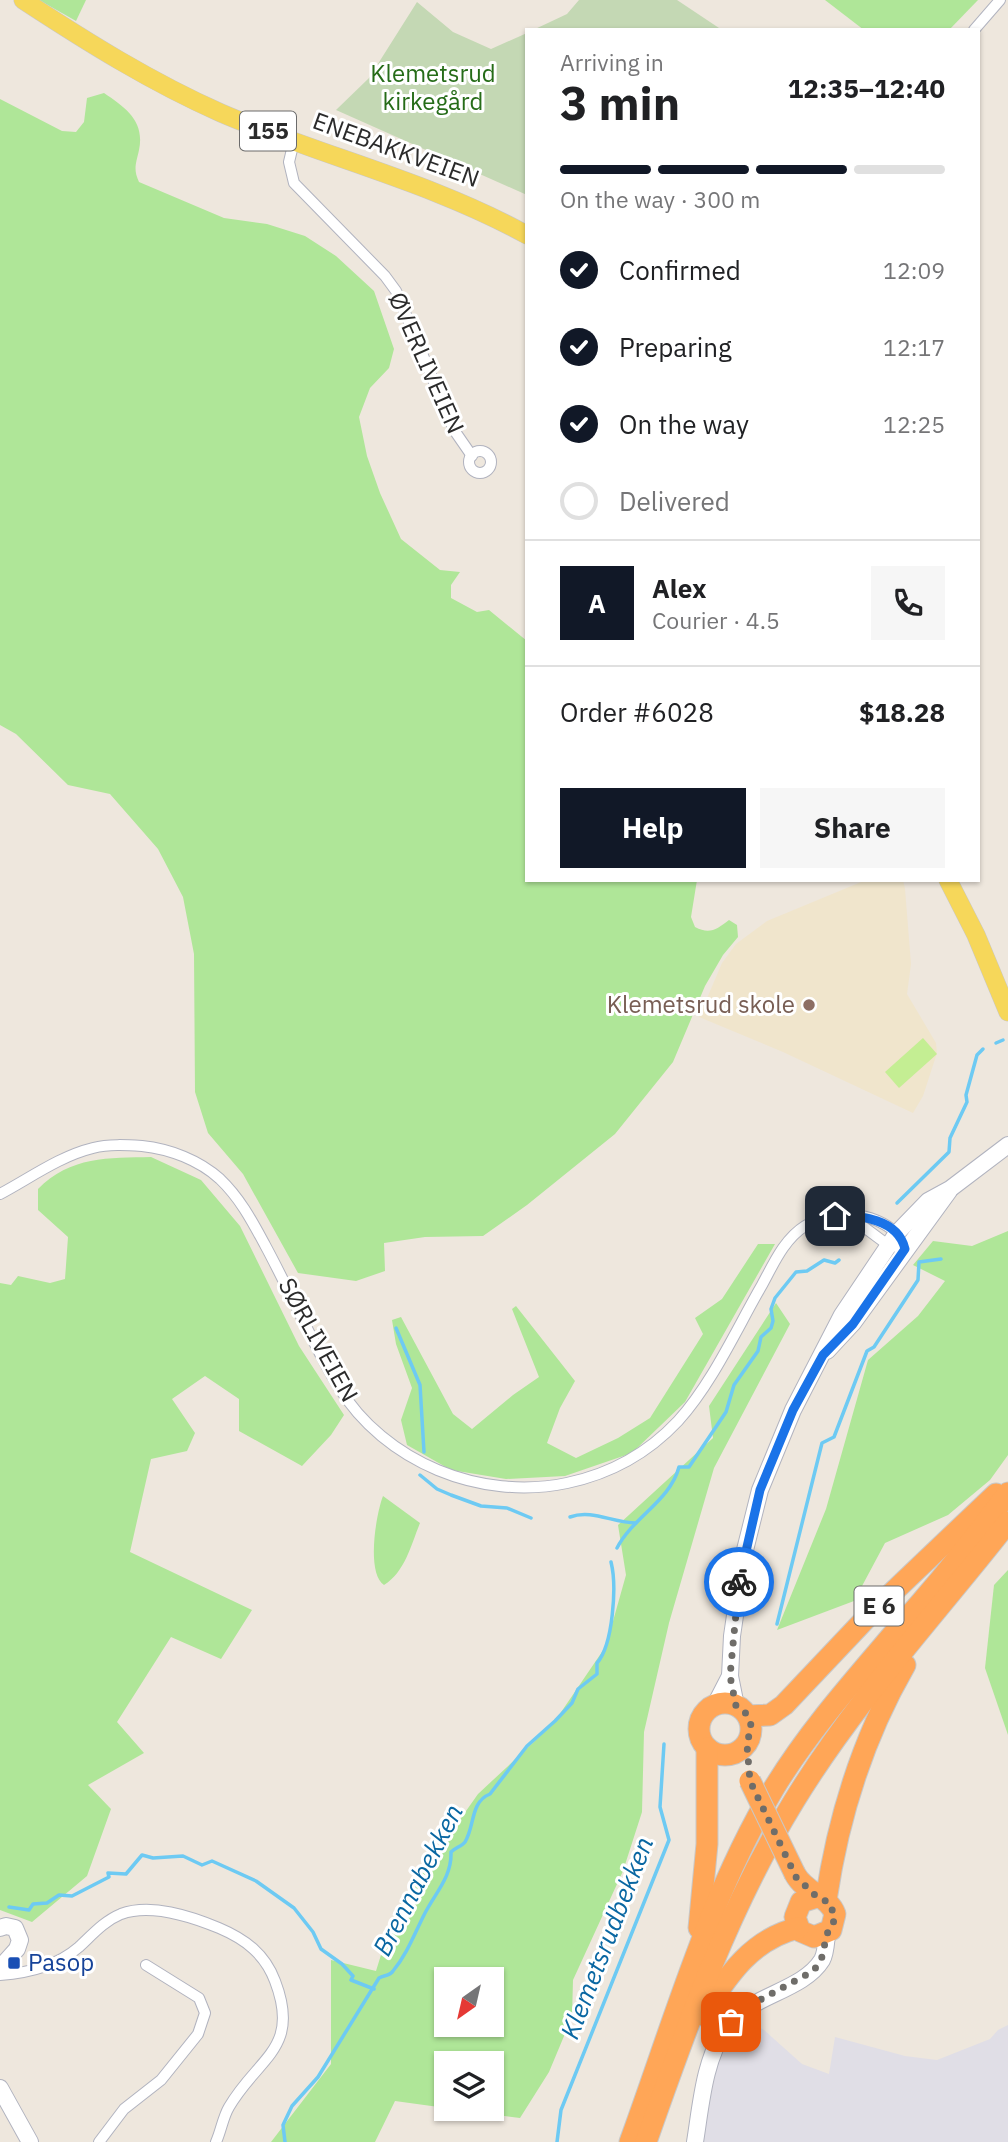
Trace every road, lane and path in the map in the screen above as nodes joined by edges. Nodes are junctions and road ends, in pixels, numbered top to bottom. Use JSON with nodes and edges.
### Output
{"nodes":[{"id":1,"x":23,"y":0,"type":"edge"},
{"id":2,"x":1000,"y":0,"type":"edge"},
{"id":3,"x":976,"y":28,"type":"edge"},
{"id":4,"x":294,"y":141,"type":"junction"},
{"id":5,"x":525,"y":234,"type":"edge"},
{"id":6,"x":472,"y":456,"type":"dead end"},
{"id":7,"x":949,"y":882,"type":"edge"},
{"id":8,"x":1008,"y":1012,"type":"edge"},
{"id":9,"x":1008,"y":1131,"type":"edge"},
{"id":10,"x":1008,"y":1145,"type":"edge"},
{"id":11,"x":997,"y":1157,"type":"edge"},
{"id":12,"x":950,"y":1189,"type":"junction"},
{"id":13,"x":0,"y":1194,"type":"edge"},
{"id":14,"x":893,"y":1239,"type":"junction"},
{"id":15,"x":905,"y":1249,"type":"junction"},
{"id":16,"x":823,"y":1355,"type":"junction"},
{"id":17,"x":1008,"y":1484,"type":"edge"},
{"id":18,"x":1008,"y":1493,"type":"edge"},
{"id":19,"x":1008,"y":1522,"type":"edge"},
{"id":20,"x":936,"y":1611,"type":"junction"},
{"id":21,"x":733,"y":1709,"type":"junction"},
{"id":22,"x":747,"y":1745,"type":"junction"},
{"id":23,"x":716,"y":1752,"type":"junction"},
{"id":24,"x":749,"y":1780,"type":"junction"},
{"id":25,"x":812,"y":1917,"type":"junction"},
{"id":26,"x":0,"y":1928,"type":"edge"},
{"id":27,"x":146,"y":1965,"type":"dead end"},
{"id":28,"x":0,"y":1968,"type":"edge"},
{"id":29,"x":700,"y":1972,"type":"junction"},
{"id":30,"x":0,"y":1976,"type":"edge"},
{"id":31,"x":680,"y":2050,"type":"junction"},
{"id":32,"x":0,"y":2088,"type":"edge"},
{"id":33,"x":30,"y":2142,"type":"edge"},
{"id":34,"x":99,"y":2142,"type":"edge"},
{"id":35,"x":216,"y":2142,"type":"edge"},
{"id":36,"x":630,"y":2142,"type":"edge"},
{"id":37,"x":646,"y":2142,"type":"edge"},
{"id":38,"x":695,"y":2142,"type":"edge"}],
"edges":[{"from":1,"to":4,"type":"main road","name":"ENEBAKKVEIEN","number":"155"},
{"from":2,"to":3,"type":"street"},
{"from":4,"to":5,"type":"main road","name":"ENEBAKKVEIEN","number":"155"},
{"from":4,"to":6,"type":"street","name":"ØVERLIVEIEN"},
{"from":7,"to":8,"type":"main road"},
{"from":9,"to":11,"type":"main road"},
{"from":10,"to":11,"type":"main road"},
{"from":11,"to":12,"type":"main road"},
{"from":12,"to":14,"type":"main road"},
{"from":12,"to":15,"type":"main road"},
{"from":13,"to":14,"type":"street","name":"SØRLIVEIEN"},
{"from":14,"to":15,"type":"street","name":"SØRLIVEIEN"},
{"from":14,"to":16,"type":"main road"},
{"from":15,"to":16,"type":"main road"},
{"from":16,"to":21,"type":"main road"},
{"from":17,"to":21,"type":"highway","number":"E 6"},
{"from":18,"to":29,"type":"highway","number":"E 6"},
{"from":19,"to":20,"type":"highway","number":"E 6"},
{"from":20,"to":25,"type":"highway","number":"E 6"},
{"from":20,"to":29,"type":"highway","number":"E 6"},
{"from":21,"to":22,"type":"highway"},
{"from":21,"to":23,"type":"highway","number":"E 6"},
{"from":22,"to":23,"type":"highway"},
{"from":22,"to":24,"type":"highway"},
{"from":23,"to":24,"type":"highway"},
{"from":23,"to":29,"type":"highway","number":"E 6"},
{"from":24,"to":25,"type":"highway","bridge":true},
{"from":25,"to":31,"type":"highway","number":"E 6"},
{"from":25,"to":38,"type":"main road"},
{"from":26,"to":28,"type":"main road"},
{"from":27,"to":34,"type":"street"},
{"from":28,"to":30,"type":"main road"},
{"from":29,"to":31,"type":"highway","number":"E 6"},
{"from":29,"to":36,"type":"highway","number":"E 6"},
{"from":30,"to":35,"type":"street"},
{"from":31,"to":37,"type":"highway","number":"E 6"},
{"from":32,"to":33,"type":"main road"}]}
